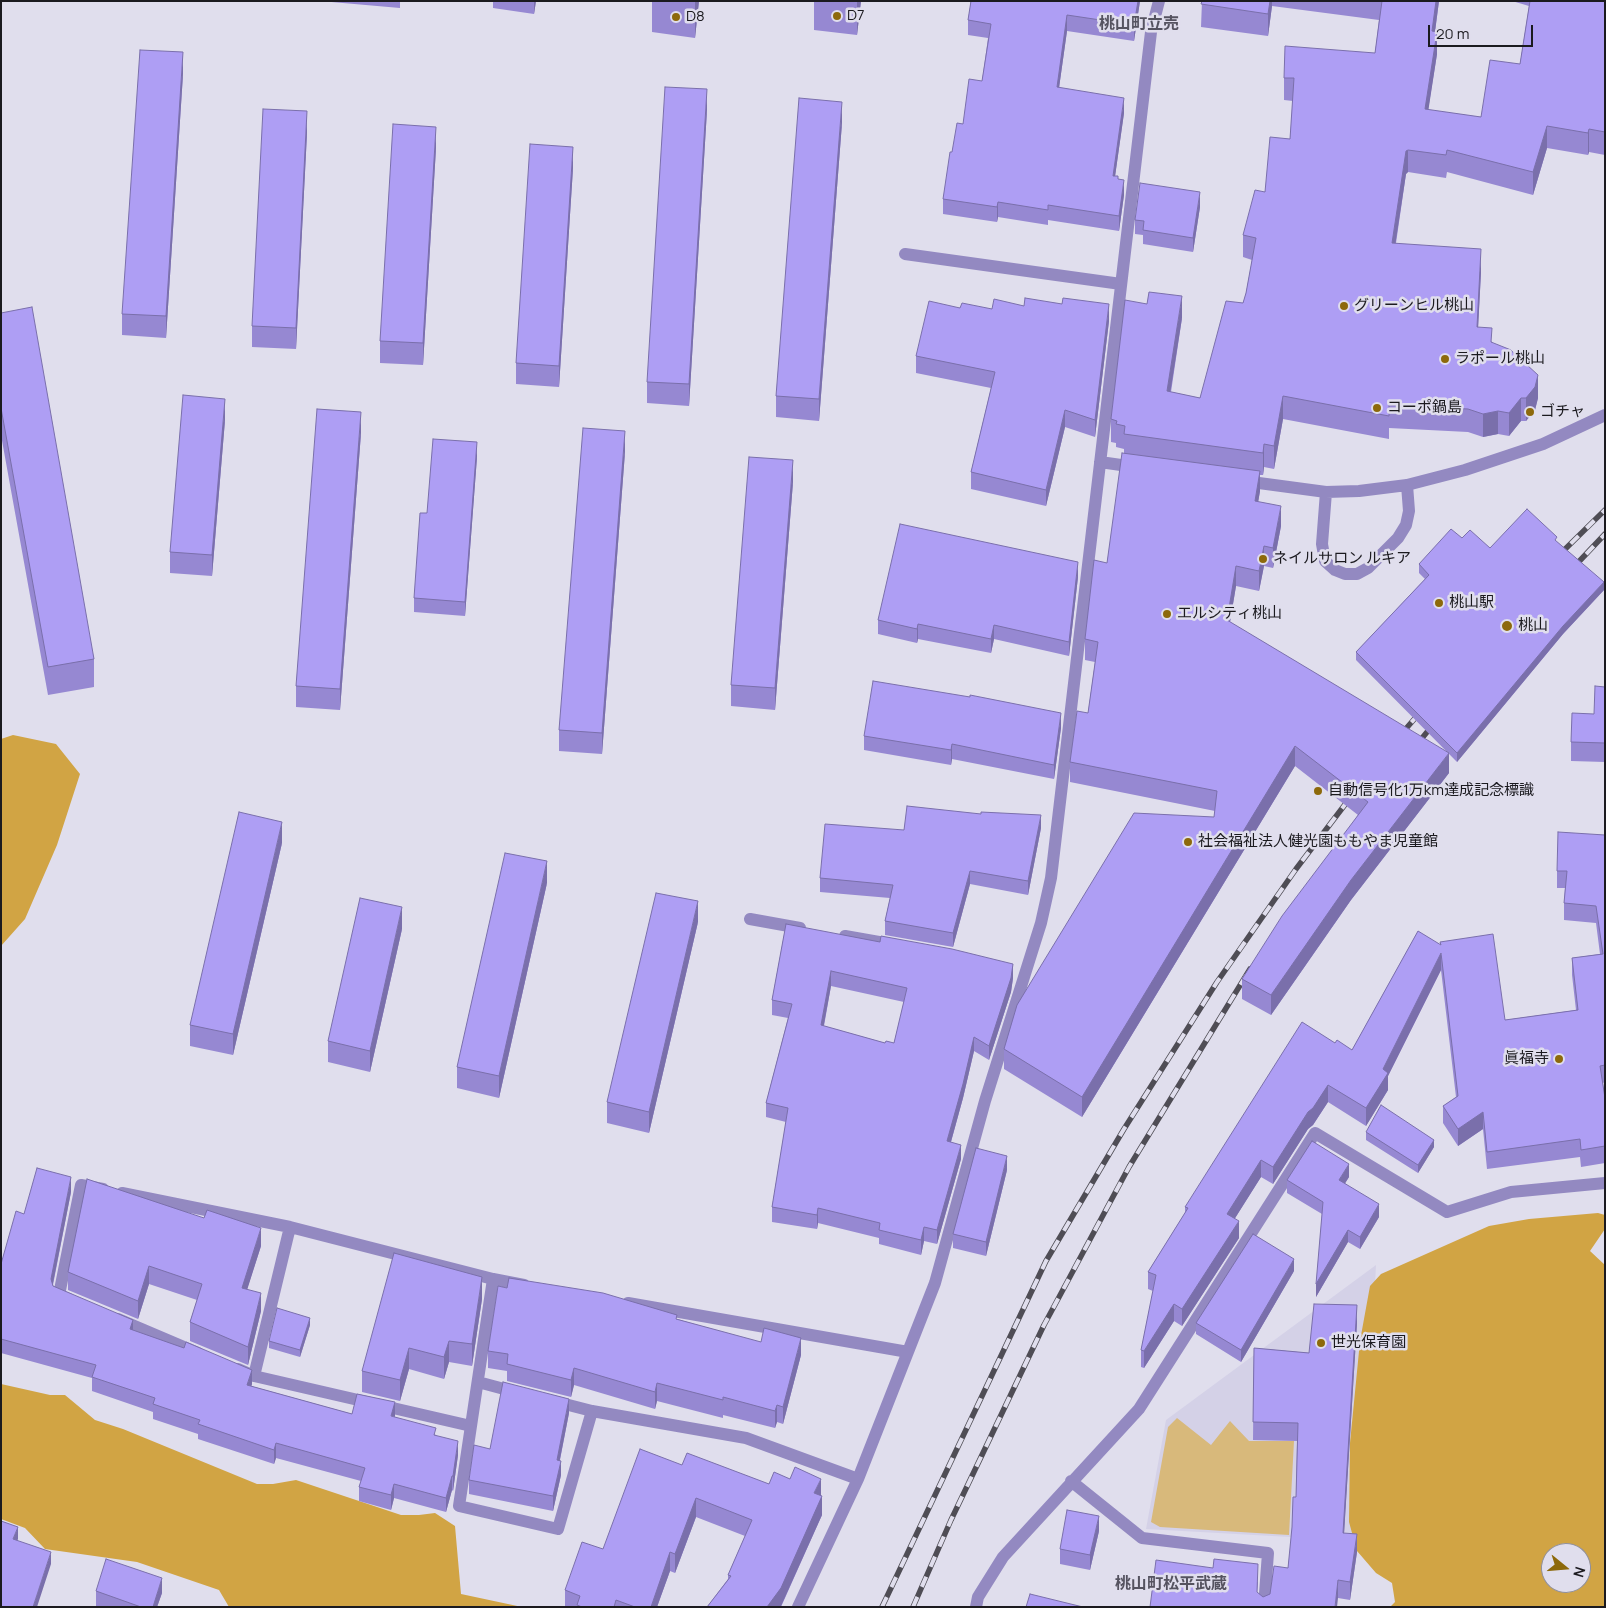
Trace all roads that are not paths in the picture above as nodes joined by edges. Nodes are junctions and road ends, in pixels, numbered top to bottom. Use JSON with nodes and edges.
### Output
{"nodes":[{"id":1,"x":1159,"y":1,"type":"edge"},
{"id":2,"x":905,"y":254,"type":"dead end"},
{"id":3,"x":1121,"y":284,"type":"junction"},
{"id":4,"x":1605,"y":415,"type":"edge"},
{"id":5,"x":1100,"y":462,"type":"junction"},
{"id":6,"x":1147,"y":468,"type":"edge"},
{"id":7,"x":1231,"y":479,"type":"edge"},
{"id":8,"x":1406,"y":485,"type":"junction"},
{"id":9,"x":1326,"y":492,"type":"junction"},
{"id":10,"x":750,"y":919,"type":"dead end"},
{"id":11,"x":817,"y":931,"type":"edge"},
{"id":12,"x":836,"y":934,"type":"edge"},
{"id":13,"x":912,"y":948,"type":"edge"},
{"id":14,"x":1605,"y":1182,"type":"edge"},
{"id":15,"x":290,"y":1227,"type":"junction"},
{"id":16,"x":493,"y":1279,"type":"junction"},
{"id":17,"x":532,"y":1286,"type":"edge"},
{"id":18,"x":619,"y":1301,"type":"edge"},
{"id":19,"x":77,"y":1302,"type":"edge"},
{"id":20,"x":104,"y":1314,"type":"edge"},
{"id":21,"x":908,"y":1352,"type":"junction"},
{"id":22,"x":210,"y":1358,"type":"edge"},
{"id":23,"x":227,"y":1365,"type":"edge"},
{"id":24,"x":254,"y":1376,"type":"junction"},
{"id":25,"x":478,"y":1382,"type":"junction"},
{"id":26,"x":592,"y":1411,"type":"junction"},
{"id":27,"x":471,"y":1426,"type":"junction"},
{"id":28,"x":858,"y":1479,"type":"junction"},
{"id":29,"x":1071,"y":1481,"type":"junction"},
{"id":30,"x":798,"y":1607,"type":"edge"},
{"id":31,"x":976,"y":1607,"type":"edge"},
{"id":32,"x":1264,"y":1607,"type":"edge"}],
"edges":[{"from":1,"to":3,"type":"street"},
{"from":2,"to":3,"type":"street"},
{"from":3,"to":5,"type":"street"},
{"from":4,"to":8,"type":"street"},
{"from":5,"to":6,"type":"street"},
{"from":5,"to":21,"type":"street"},
{"from":7,"to":9,"type":"street"},
{"from":8,"to":9,"type":"street"},
{"from":8,"to":9,"type":"street"},
{"from":10,"to":11,"type":"street"},
{"from":12,"to":13,"type":"street"},
{"from":14,"to":29,"type":"street"},
{"from":15,"to":16,"type":"street"},
{"from":15,"to":19,"type":"street"},
{"from":15,"to":24,"type":"street"},
{"from":16,"to":17,"type":"street"},
{"from":16,"to":25,"type":"street"},
{"from":18,"to":21,"type":"street"},
{"from":20,"to":22,"type":"street"},
{"from":21,"to":28,"type":"street"},
{"from":23,"to":24,"type":"street"},
{"from":24,"to":27,"type":"street"},
{"from":25,"to":26,"type":"street"},
{"from":25,"to":27,"type":"street"},
{"from":26,"to":27,"type":"street"},
{"from":26,"to":28,"type":"street"},
{"from":28,"to":30,"type":"street"},
{"from":29,"to":31,"type":"street"},
{"from":29,"to":32,"type":"street"}]}
